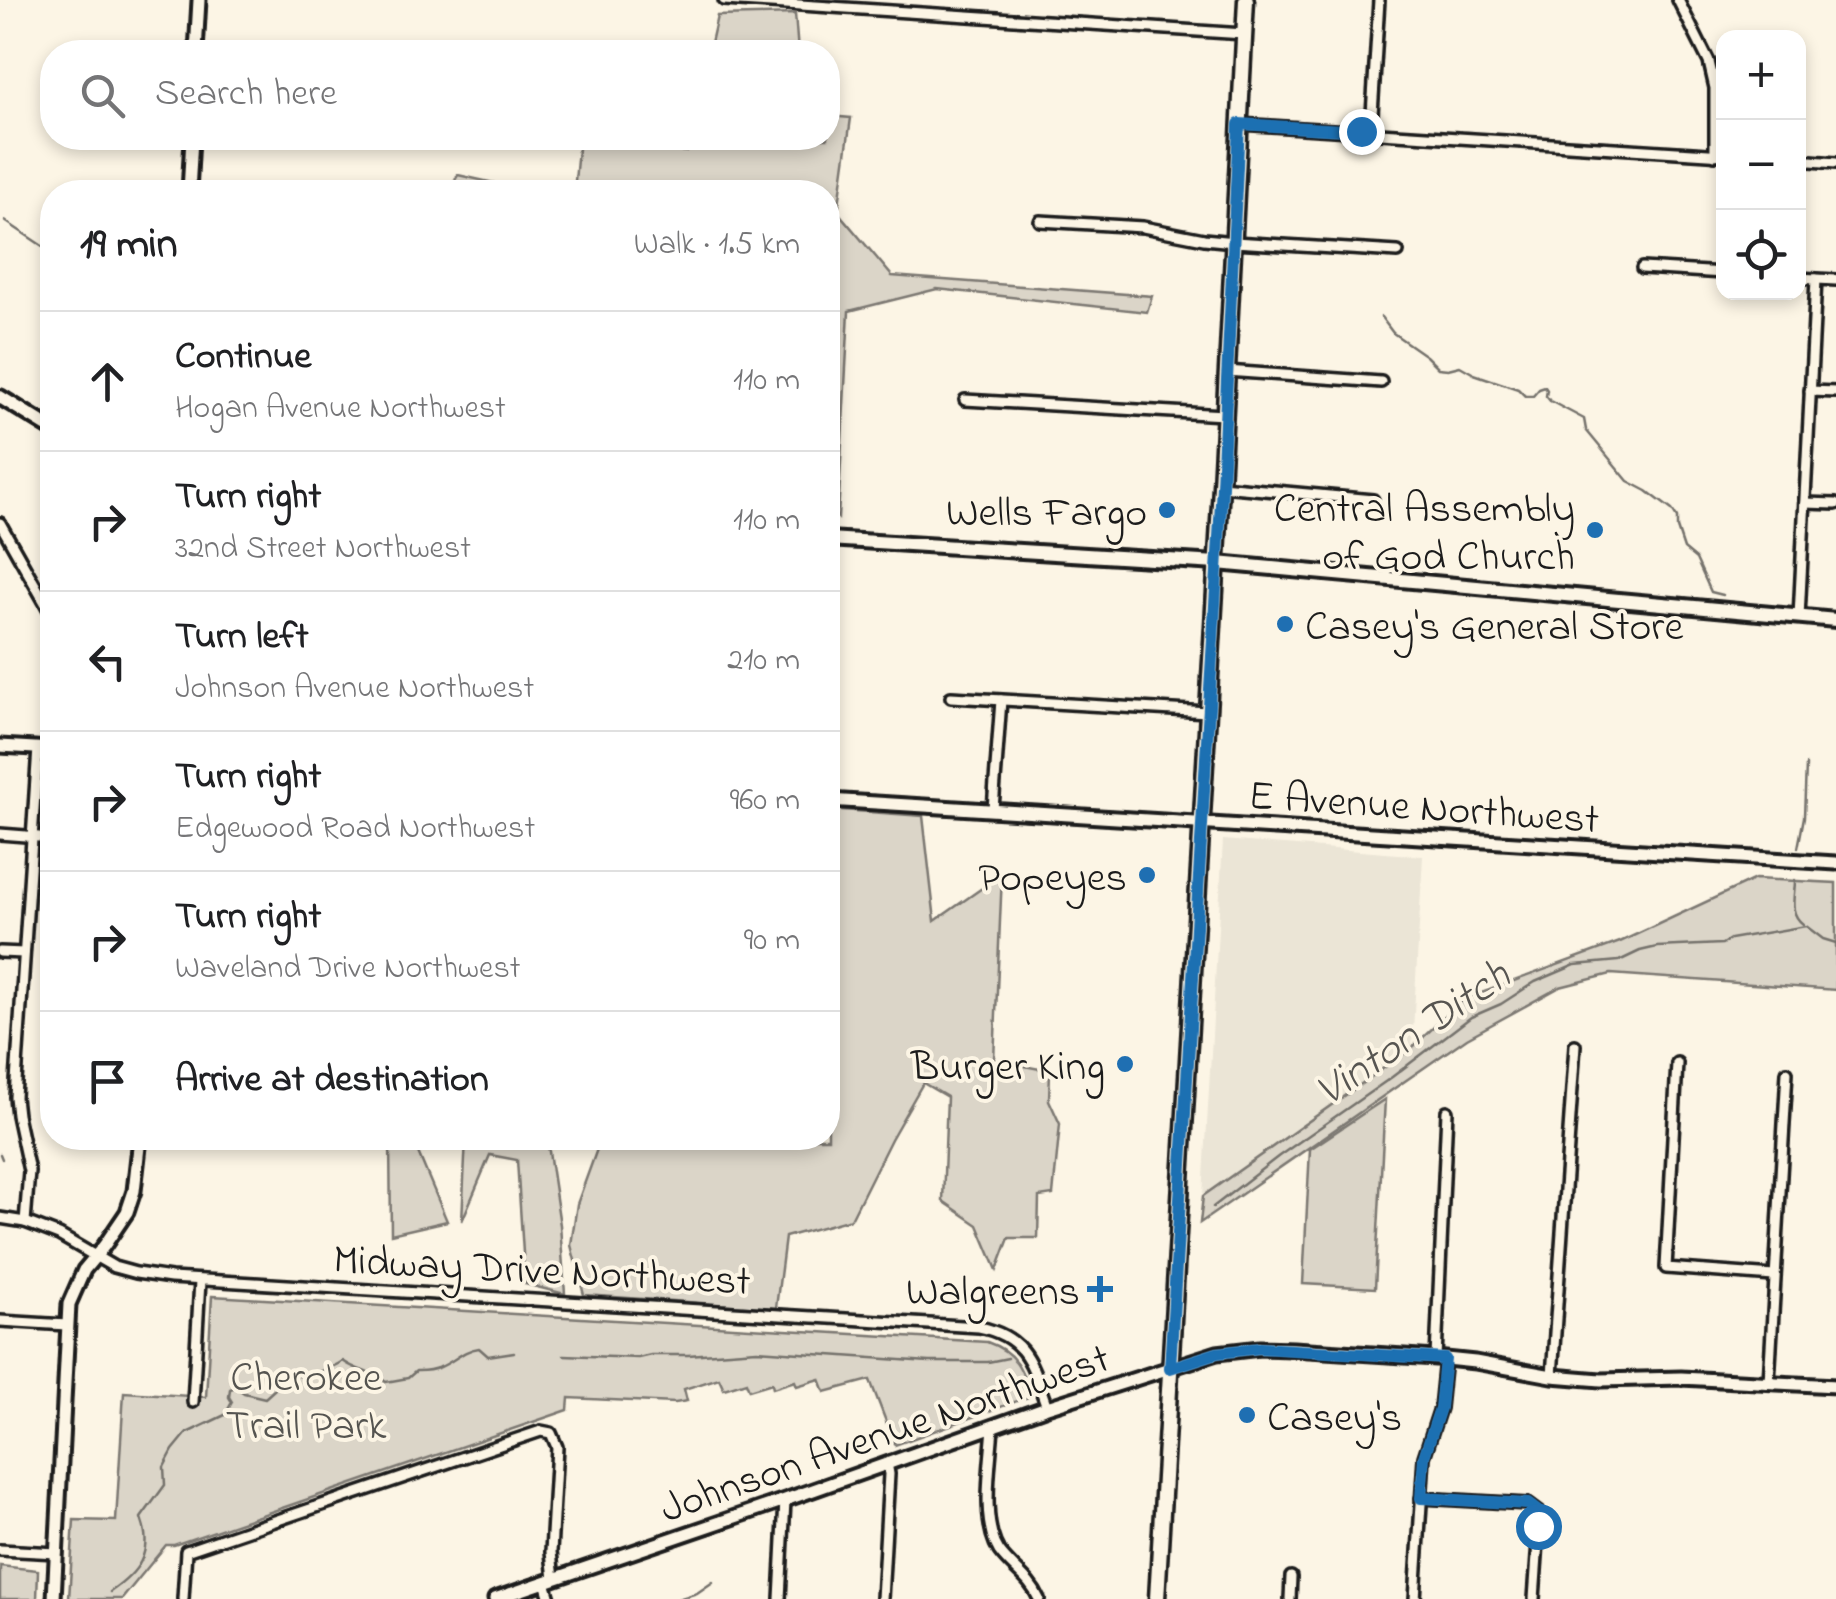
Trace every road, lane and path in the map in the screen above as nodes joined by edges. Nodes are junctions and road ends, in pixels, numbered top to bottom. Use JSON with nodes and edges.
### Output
{"nodes":[{"id":1,"x":199,"y":0,"type":"edge"},
{"id":2,"x":724,"y":0,"type":"edge"},
{"id":3,"x":1246,"y":0,"type":"edge"},
{"id":4,"x":1379,"y":0,"type":"edge"},
{"id":5,"x":1678,"y":0,"type":"edge"},
{"id":6,"x":1244,"y":34,"type":"junction"},
{"id":7,"x":197,"y":40,"type":"edge"},
{"id":8,"x":1716,"y":120,"type":"edge"},
{"id":9,"x":1239,"y":124,"type":"junction"},
{"id":10,"x":1371,"y":132,"type":"junction"},
{"id":11,"x":191,"y":150,"type":"edge"},
{"id":12,"x":1716,"y":155,"type":"edge"},
{"id":13,"x":1806,"y":161,"type":"edge"},
{"id":14,"x":1836,"y":163,"type":"edge"},
{"id":15,"x":190,"y":180,"type":"edge"},
{"id":16,"x":1040,"y":221,"type":"dead end"},
{"id":17,"x":1234,"y":242,"type":"junction"},
{"id":18,"x":1398,"y":252,"type":"dead end"},
{"id":19,"x":1642,"y":268,"type":"dead end"},
{"id":20,"x":1716,"y":273,"type":"edge"},
{"id":21,"x":1806,"y":278,"type":"edge"},
{"id":22,"x":1816,"y":279,"type":"junction"},
{"id":23,"x":1836,"y":280,"type":"edge"},
{"id":24,"x":1226,"y":371,"type":"junction"},
{"id":25,"x":1381,"y":382,"type":"dead end"},
{"id":26,"x":1810,"y":391,"type":"junction"},
{"id":27,"x":1836,"y":392,"type":"edge"},
{"id":28,"x":0,"y":397,"type":"edge"},
{"id":29,"x":965,"y":400,"type":"dead end"},
{"id":30,"x":1224,"y":416,"type":"junction"},
{"id":31,"x":40,"y":422,"type":"edge"},
{"id":32,"x":1222,"y":486,"type":"junction"},
{"id":33,"x":1373,"y":500,"type":"dead end"},
{"id":34,"x":1804,"y":503,"type":"junction"},
{"id":35,"x":1836,"y":504,"type":"edge"},
{"id":36,"x":0,"y":524,"type":"edge"},
{"id":37,"x":840,"y":540,"type":"edge"},
{"id":38,"x":1217,"y":564,"type":"junction"},
{"id":39,"x":40,"y":595,"type":"edge"},
{"id":40,"x":1799,"y":616,"type":"junction"},
{"id":41,"x":1836,"y":620,"type":"edge"},
{"id":42,"x":952,"y":696,"type":"dead end"},
{"id":43,"x":1000,"y":700,"type":"junction"},
{"id":44,"x":1208,"y":712,"type":"junction"},
{"id":45,"x":0,"y":746,"type":"edge"},
{"id":46,"x":38,"y":748,"type":"joint"},
{"id":47,"x":840,"y":801,"type":"edge"},
{"id":48,"x":992,"y":809,"type":"junction"},
{"id":49,"x":1201,"y":823,"type":"junction"},
{"id":50,"x":0,"y":834,"type":"edge"},
{"id":51,"x":32,"y":836,"type":"junction"},
{"id":52,"x":40,"y":837,"type":"edge"},
{"id":53,"x":1836,"y":864,"type":"edge"},
{"id":54,"x":0,"y":952,"type":"edge"},
{"id":55,"x":24,"y":954,"type":"junction"},
{"id":56,"x":1574,"y":1046,"type":"dead end"},
{"id":57,"x":1677,"y":1063,"type":"dead end"},
{"id":58,"x":1787,"y":1072,"type":"dead end"},
{"id":59,"x":1447,"y":1111,"type":"dead end"},
{"id":60,"x":139,"y":1150,"type":"edge"},
{"id":61,"x":0,"y":1218,"type":"edge"},
{"id":62,"x":25,"y":1222,"type":"junction"},
{"id":63,"x":94,"y":1257,"type":"junction"},
{"id":64,"x":1774,"y":1276,"type":"junction"},
{"id":65,"x":200,"y":1280,"type":"junction"},
{"id":66,"x":0,"y":1321,"type":"edge"},
{"id":67,"x":68,"y":1325,"type":"junction"},
{"id":68,"x":1440,"y":1358,"type":"junction"},
{"id":69,"x":1170,"y":1368,"type":"junction"},
{"id":70,"x":1552,"y":1376,"type":"junction"},
{"id":71,"x":1769,"y":1382,"type":"junction"},
{"id":72,"x":1836,"y":1386,"type":"edge"},
{"id":73,"x":193,"y":1402,"type":"dead end"},
{"id":74,"x":1047,"y":1407,"type":"junction"},
{"id":75,"x":993,"y":1426,"type":"junction"},
{"id":76,"x":887,"y":1463,"type":"junction"},
{"id":77,"x":1421,"y":1498,"type":"junction"},
{"id":78,"x":784,"y":1500,"type":"junction"},
{"id":79,"x":0,"y":1550,"type":"edge"},
{"id":80,"x":57,"y":1553,"type":"junction"},
{"id":81,"x":1291,"y":1577,"type":"dead end"},
{"id":82,"x":550,"y":1581,"type":"junction"},
{"id":83,"x":54,"y":1599,"type":"edge"},
{"id":84,"x":183,"y":1599,"type":"edge"},
{"id":85,"x":495,"y":1599,"type":"edge"},
{"id":86,"x":550,"y":1599,"type":"edge"},
{"id":87,"x":780,"y":1599,"type":"edge"},
{"id":88,"x":882,"y":1599,"type":"edge"},
{"id":89,"x":1040,"y":1599,"type":"edge"},
{"id":90,"x":1157,"y":1599,"type":"edge"},
{"id":91,"x":1290,"y":1599,"type":"edge"},
{"id":92,"x":1415,"y":1599,"type":"edge"},
{"id":93,"x":1534,"y":1599,"type":"edge"}],
"edges":[{"from":1,"to":7,"type":"street"},
{"from":2,"to":6,"type":"street"},
{"from":3,"to":6,"type":"main road"},
{"from":4,"to":10,"type":"street"},
{"from":5,"to":8,"type":"street"},
{"from":6,"to":9,"type":"main road"},
{"from":9,"to":10,"type":"street"},
{"from":9,"to":17,"type":"main road"},
{"from":10,"to":12,"type":"street"},
{"from":11,"to":15,"type":"street"},
{"from":13,"to":14,"type":"street"},
{"from":16,"to":17,"type":"street"},
{"from":17,"to":18,"type":"street"},
{"from":17,"to":24,"type":"main road"},
{"from":19,"to":20,"type":"street"},
{"from":21,"to":22,"type":"street"},
{"from":22,"to":23,"type":"street"},
{"from":22,"to":26,"type":"street"},
{"from":24,"to":25,"type":"street"},
{"from":24,"to":30,"type":"main road"},
{"from":26,"to":27,"type":"street"},
{"from":26,"to":34,"type":"street"},
{"from":28,"to":31,"type":"main road"},
{"from":29,"to":30,"type":"street"},
{"from":30,"to":32,"type":"main road"},
{"from":32,"to":33,"type":"street"},
{"from":32,"to":38,"type":"main road"},
{"from":34,"to":35,"type":"street"},
{"from":34,"to":40,"type":"street"},
{"from":36,"to":39,"type":"street"},
{"from":37,"to":38,"type":"main road"},
{"from":38,"to":40,"type":"main road"},
{"from":38,"to":44,"type":"main road"},
{"from":40,"to":41,"type":"main road"},
{"from":42,"to":43,"type":"street"},
{"from":43,"to":44,"type":"street"},
{"from":43,"to":48,"type":"street"},
{"from":44,"to":49,"type":"main road"},
{"from":45,"to":46,"type":"street"},
{"from":46,"to":51,"type":"street"},
{"from":47,"to":48,"type":"street","name":"E Avenue Northwest"},
{"from":48,"to":49,"type":"street","name":"E Avenue Northwest"},
{"from":49,"to":53,"type":"street","name":"E Avenue Northwest"},
{"from":49,"to":69,"type":"main road"},
{"from":50,"to":51,"type":"street"},
{"from":51,"to":52,"type":"street"},
{"from":51,"to":55,"type":"street"},
{"from":54,"to":55,"type":"street"},
{"from":55,"to":62,"type":"street"},
{"from":56,"to":70,"type":"street"},
{"from":57,"to":64,"type":"street"},
{"from":58,"to":64,"type":"street"},
{"from":59,"to":68,"type":"street"},
{"from":60,"to":63,"type":"street"},
{"from":61,"to":62,"type":"street","name":"Midway Drive Northwest"},
{"from":62,"to":63,"type":"street","name":"Midway Drive Northwest"},
{"from":63,"to":65,"type":"street","name":"Midway Drive Northwest"},
{"from":63,"to":67,"type":"street"},
{"from":64,"to":71,"type":"street"},
{"from":65,"to":73,"type":"street"},
{"from":65,"to":74,"type":"street","name":"Midway Drive Northwest"},
{"from":66,"to":67,"type":"street"},
{"from":67,"to":80,"type":"street"},
{"from":68,"to":69,"type":"street","name":"Johnson Avenue Northwest"},
{"from":68,"to":70,"type":"street","name":"Johnson Avenue Northwest"},
{"from":68,"to":77,"type":"street"},
{"from":69,"to":74,"type":"street","name":"Johnson Avenue Northwest"},
{"from":69,"to":90,"type":"main road"},
{"from":70,"to":71,"type":"street","name":"Johnson Avenue Northwest"},
{"from":71,"to":72,"type":"street","name":"Johnson Avenue Northwest"},
{"from":74,"to":75,"type":"street","name":"Johnson Avenue Northwest"},
{"from":75,"to":76,"type":"street","name":"Johnson Avenue Northwest"},
{"from":75,"to":89,"type":"street"},
{"from":76,"to":78,"type":"street","name":"Johnson Avenue Northwest"},
{"from":76,"to":88,"type":"street"},
{"from":77,"to":92,"type":"street"},
{"from":77,"to":93,"type":"street"},
{"from":78,"to":82,"type":"street","name":"Johnson Avenue Northwest"},
{"from":78,"to":87,"type":"street"},
{"from":79,"to":80,"type":"street"},
{"from":80,"to":83,"type":"street"},
{"from":81,"to":91,"type":"street"},
{"from":82,"to":84,"type":"street"},
{"from":82,"to":85,"type":"street","name":"Johnson Avenue Northwest"},
{"from":82,"to":86,"type":"street"}]}
